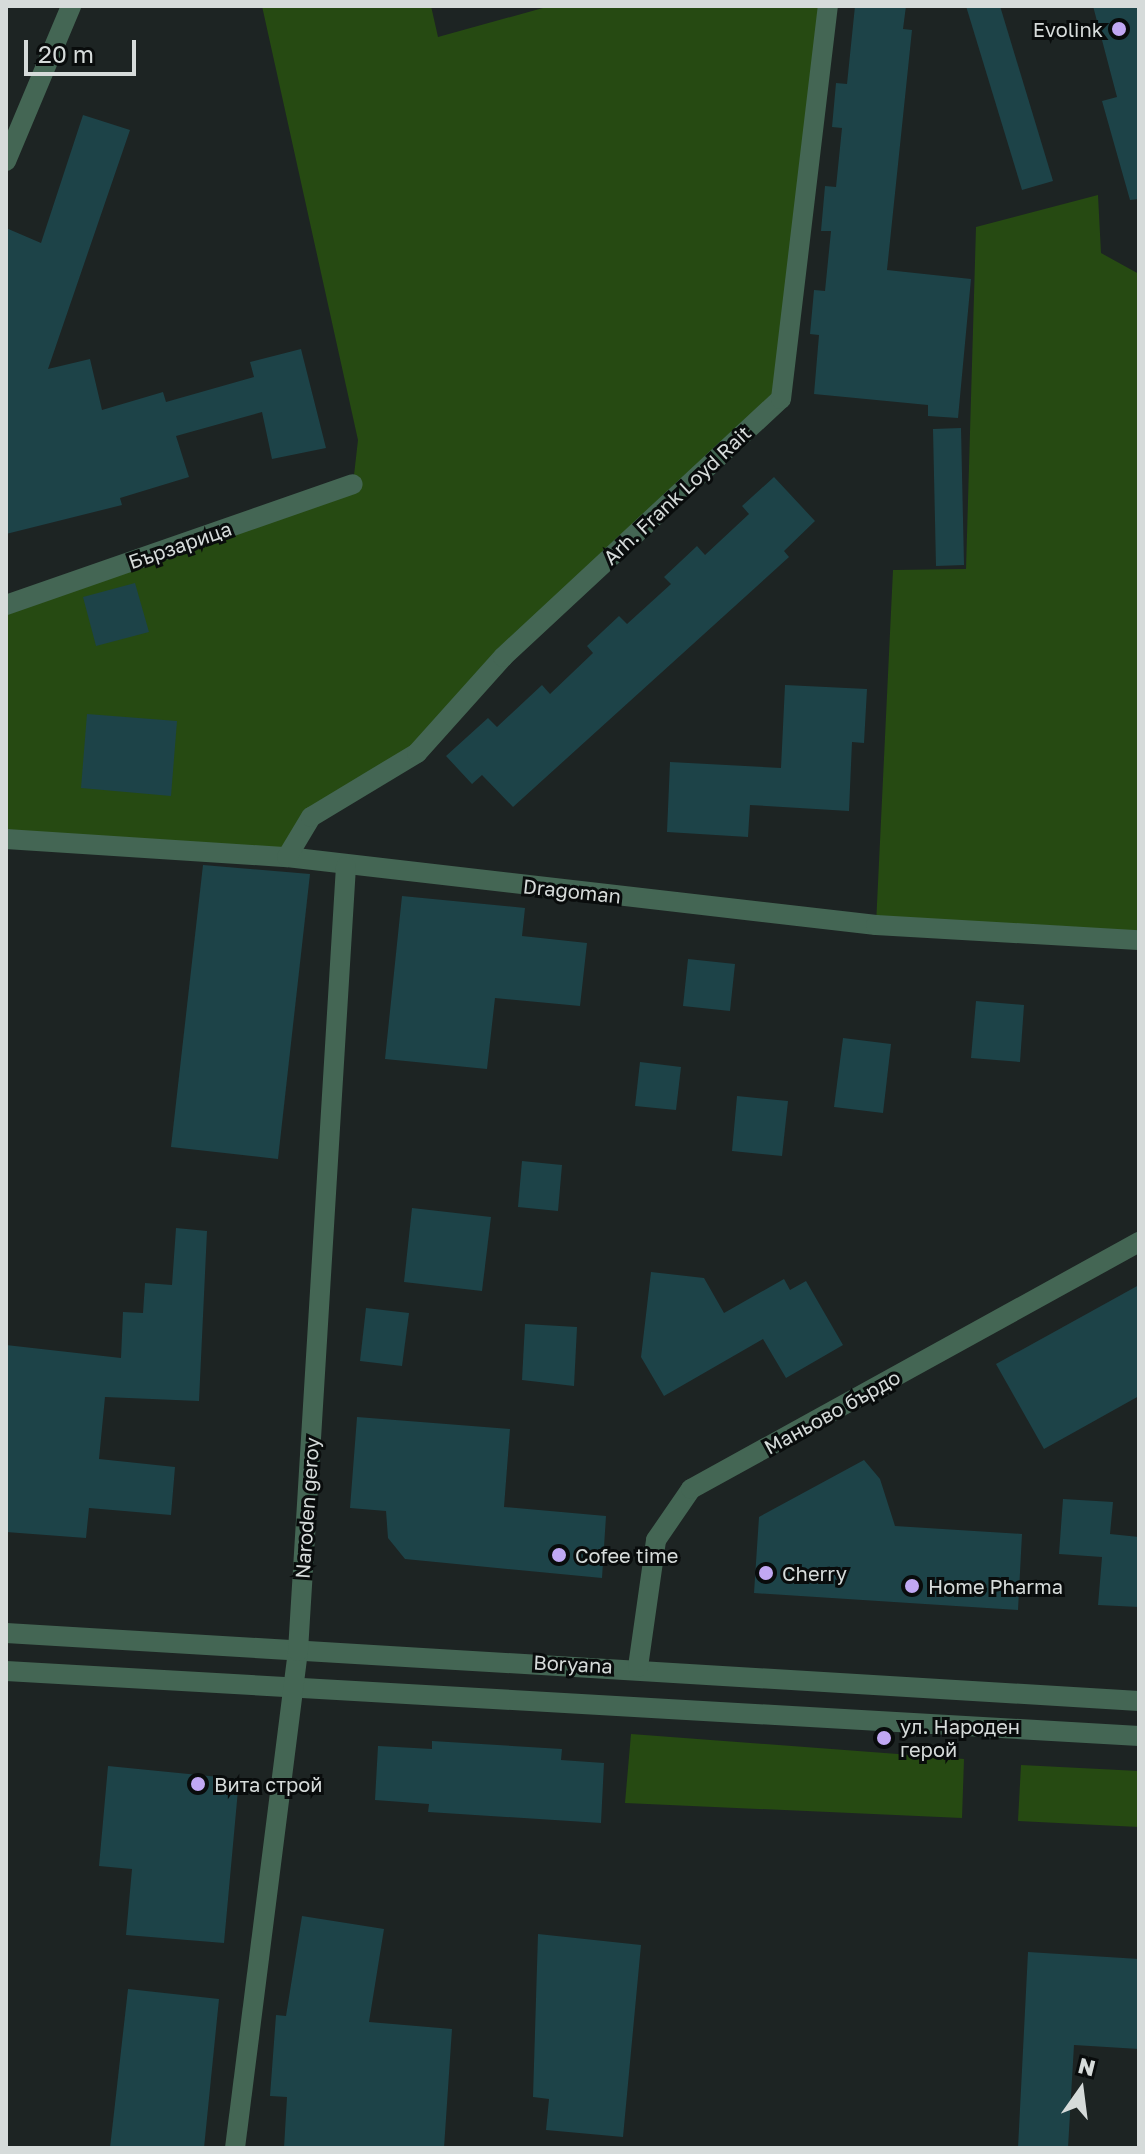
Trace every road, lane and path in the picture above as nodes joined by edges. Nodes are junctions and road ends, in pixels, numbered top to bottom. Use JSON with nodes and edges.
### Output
{"nodes":[{"id":1,"x":71,"y":6,"type":"edge"},
{"id":2,"x":828,"y":6,"type":"edge"},
{"id":3,"x":6,"y":161,"type":"edge"},
{"id":4,"x":353,"y":484,"type":"dead end"},
{"id":5,"x":6,"y":605,"type":"edge"},
{"id":6,"x":6,"y":839,"type":"edge"},
{"id":7,"x":287,"y":857,"type":"junction"},
{"id":8,"x":346,"y":866,"type":"junction"},
{"id":9,"x":1139,"y":940,"type":"edge"},
{"id":10,"x":1139,"y":1242,"type":"edge"},
{"id":11,"x":6,"y":1633,"type":"edge"},
{"id":12,"x":298,"y":1651,"type":"junction"},
{"id":13,"x":638,"y":1667,"type":"junction"},
{"id":14,"x":6,"y":1671,"type":"edge"},
{"id":15,"x":292,"y":1687,"type":"junction"},
{"id":16,"x":1139,"y":1701,"type":"edge"},
{"id":17,"x":1139,"y":1736,"type":"edge"},
{"id":18,"x":235,"y":2148,"type":"edge"}],
"edges":[{"from":1,"to":3,"type":"street"},
{"from":2,"to":7,"type":"street","name":"Arh. Frank Loyd Rait"},
{"from":4,"to":5,"type":"street","name":"Бързарица"},
{"from":6,"to":7,"type":"street","name":"Dragoman"},
{"from":7,"to":8,"type":"street","name":"Dragoman"},
{"from":8,"to":9,"type":"street","name":"Dragoman"},
{"from":8,"to":12,"type":"street","name":"Naroden geroy"},
{"from":10,"to":13,"type":"street","name":"Маньово бърдо"},
{"from":11,"to":12,"type":"street","name":"Boryana"},
{"from":12,"to":13,"type":"street","name":"Boryana"},
{"from":12,"to":15,"type":"street","name":"Naroden geroy"},
{"from":13,"to":16,"type":"street","name":"Boryana"},
{"from":14,"to":15,"type":"street","name":"Boryana"},
{"from":15,"to":17,"type":"street","name":"Boryana"},
{"from":15,"to":18,"type":"street","name":"Naroden geroy"}]}
